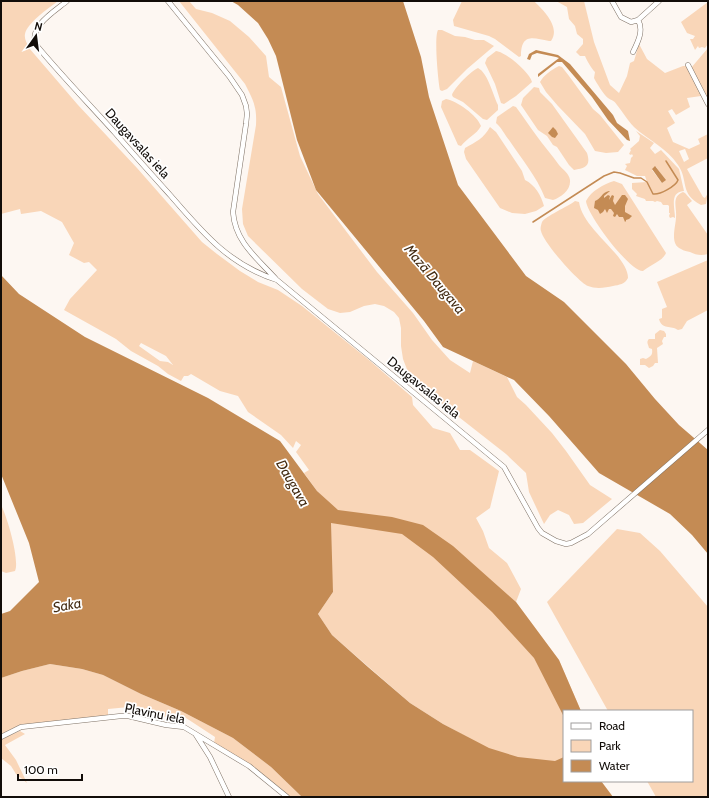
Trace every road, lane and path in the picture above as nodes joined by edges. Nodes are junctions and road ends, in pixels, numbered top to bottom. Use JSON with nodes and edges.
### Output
{"nodes":[{"id":1,"x":67,"y":1,"type":"edge"},
{"id":2,"x":168,"y":1,"type":"edge"},
{"id":3,"x":612,"y":1,"type":"edge"},
{"id":4,"x":659,"y":1,"type":"edge"},
{"id":5,"x":638,"y":20,"type":"junction"},
{"id":6,"x":633,"y":52,"type":"dead end"},
{"id":7,"x":688,"y":65,"type":"dead end"},
{"id":8,"x":708,"y":104,"type":"edge"},
{"id":9,"x":277,"y":280,"type":"junction"},
{"id":10,"x":707,"y":431,"type":"edge"},
{"id":11,"x":196,"y":735,"type":"junction"},
{"id":12,"x":1,"y":737,"type":"edge"},
{"id":13,"x":229,"y":797,"type":"edge"},
{"id":14,"x":287,"y":797,"type":"edge"}],
"edges":[{"from":1,"to":9,"type":"street","name":"Daugavsalas iela"},
{"from":2,"to":9,"type":"street","name":"Daugavsalas iela"},
{"from":3,"to":5,"type":"street"},
{"from":4,"to":5,"type":"street"},
{"from":5,"to":6,"type":"street"},
{"from":7,"to":8,"type":"street"},
{"from":9,"to":10,"type":"street","name":"Daugavsalas iela"},
{"from":11,"to":12,"type":"street","name":"Pļaviņu iela"},
{"from":11,"to":13,"type":"street"},
{"from":11,"to":14,"type":"street","name":"Pļaviņu iela"}]}
